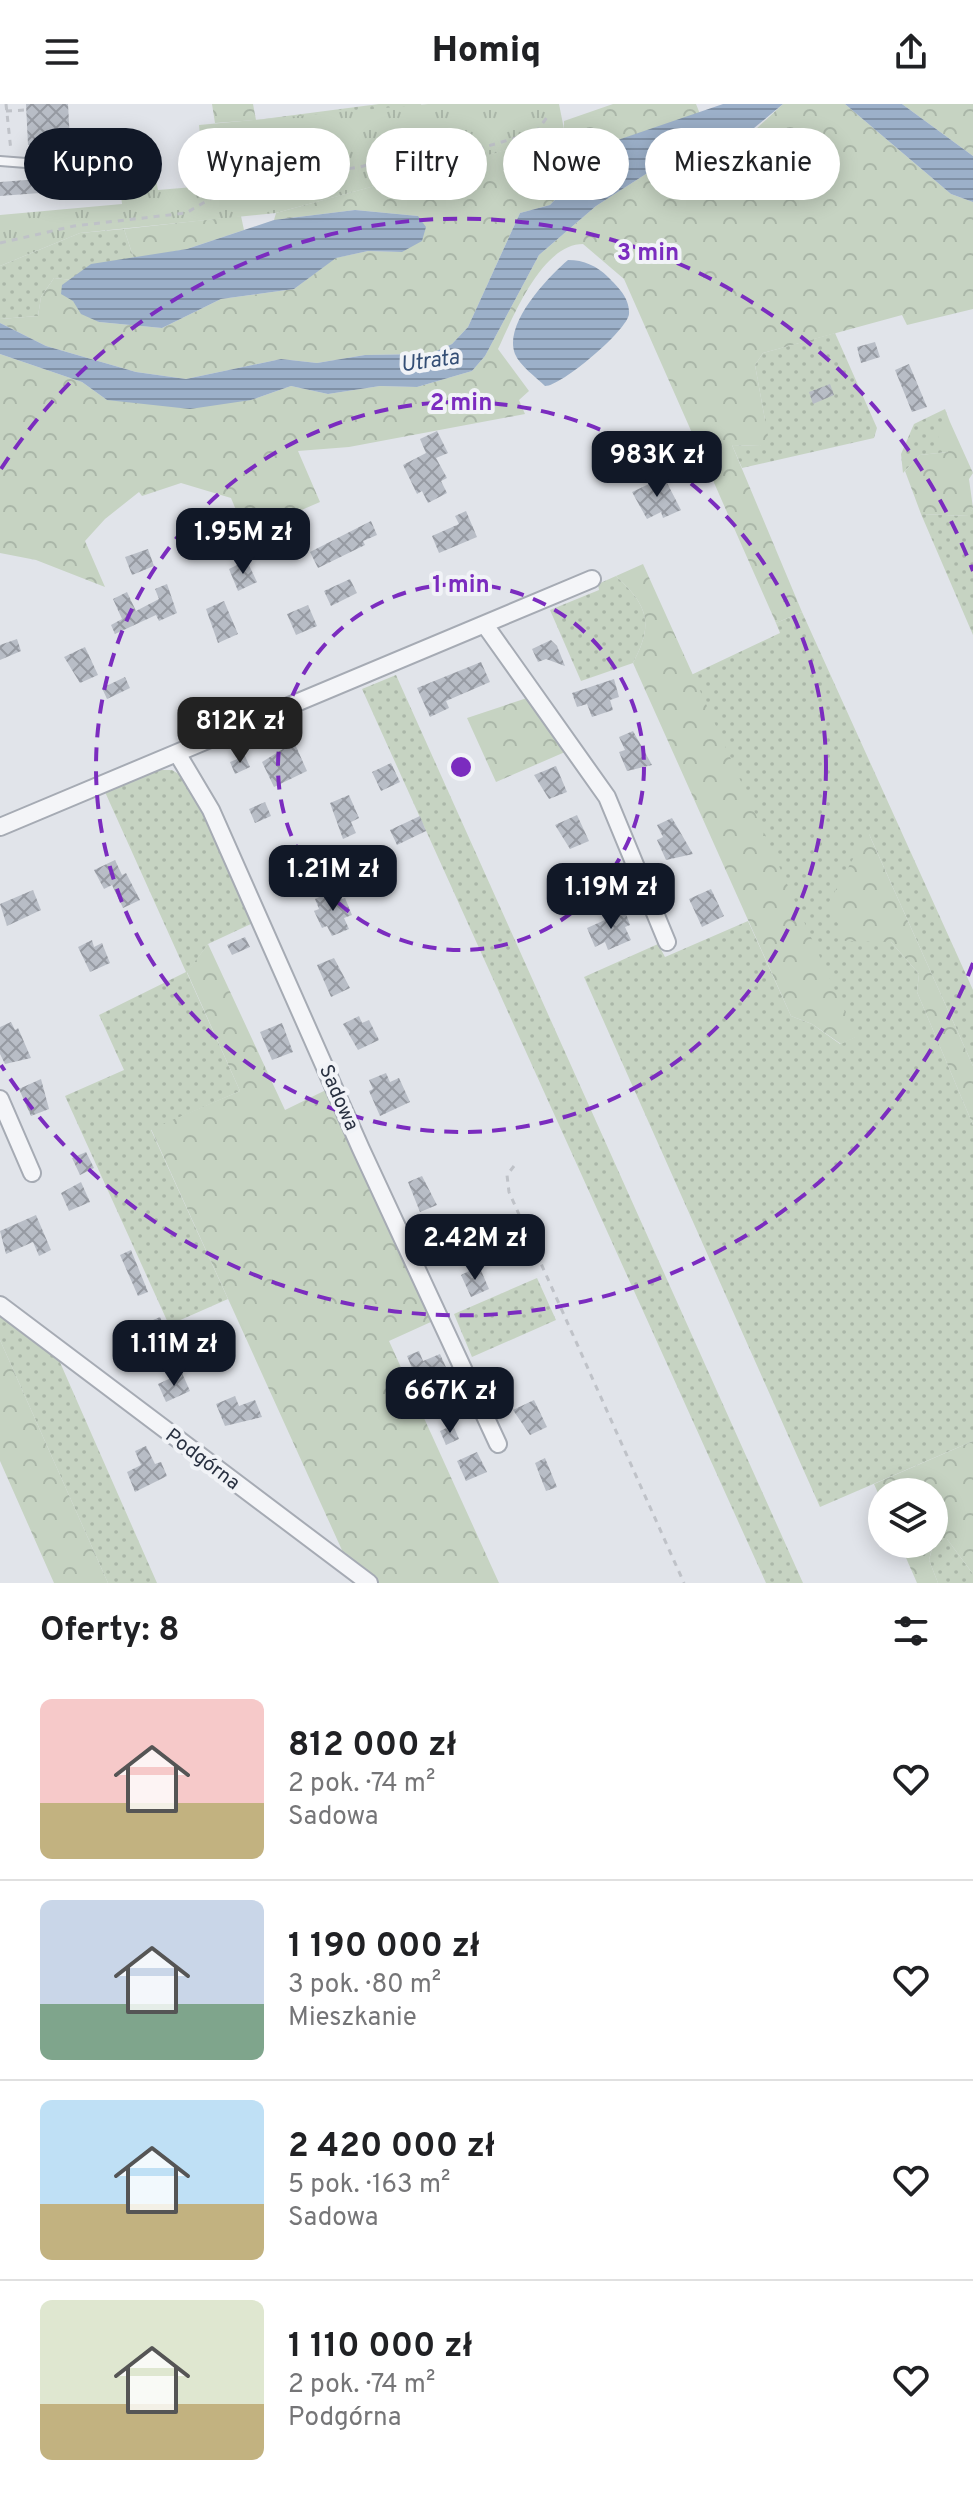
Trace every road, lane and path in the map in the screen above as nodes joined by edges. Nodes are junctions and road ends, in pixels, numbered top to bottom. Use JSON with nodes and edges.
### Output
{"nodes":[{"id":1,"x":6,"y":104,"type":"edge"},
{"id":2,"x":26,"y":110,"type":"dead end"},
{"id":3,"x":6,"y":111,"type":"junction"},
{"id":4,"x":548,"y":116,"type":"dead end"},
{"id":5,"x":24,"y":150,"type":"edge"},
{"id":6,"x":0,"y":161,"type":"edge"},
{"id":7,"x":24,"y":163,"type":"edge"},
{"id":8,"x":0,"y":243,"type":"edge"},
{"id":9,"x":592,"y":579,"type":"dead end"},
{"id":10,"x":485,"y":625,"type":"junction"},
{"id":11,"x":177,"y":753,"type":"junction"},
{"id":12,"x":0,"y":827,"type":"edge"},
{"id":13,"x":667,"y":942,"type":"dead end"},
{"id":14,"x":0,"y":1099,"type":"edge"},
{"id":15,"x":514,"y":1166,"type":"dead end"},
{"id":16,"x":32,"y":1173,"type":"dead end"},
{"id":17,"x":0,"y":1305,"type":"edge"},
{"id":18,"x":508,"y":1380,"type":"dead end"},
{"id":19,"x":475,"y":1395,"type":"junction"},
{"id":20,"x":498,"y":1444,"type":"dead end"},
{"id":21,"x":369,"y":1583,"type":"edge"},
{"id":22,"x":684,"y":1583,"type":"edge"}],
"edges":[{"from":1,"to":3,"type":"path"},
{"from":2,"to":3,"type":"path"},
{"from":3,"to":5,"type":"path"},
{"from":4,"to":8,"type":"path"},
{"from":6,"to":7,"type":"lane"},
{"from":9,"to":10,"type":"street"},
{"from":10,"to":11,"type":"street"},
{"from":10,"to":13,"type":"street"},
{"from":11,"to":12,"type":"street"},
{"from":11,"to":19,"type":"street","name":"Sadowa"},
{"from":14,"to":16,"type":"street"},
{"from":15,"to":22,"type":"path"},
{"from":17,"to":21,"type":"street","name":"Podgórna"},
{"from":18,"to":19,"type":"lane"},
{"from":19,"to":20,"type":"street","name":"Sadowa"}]}
